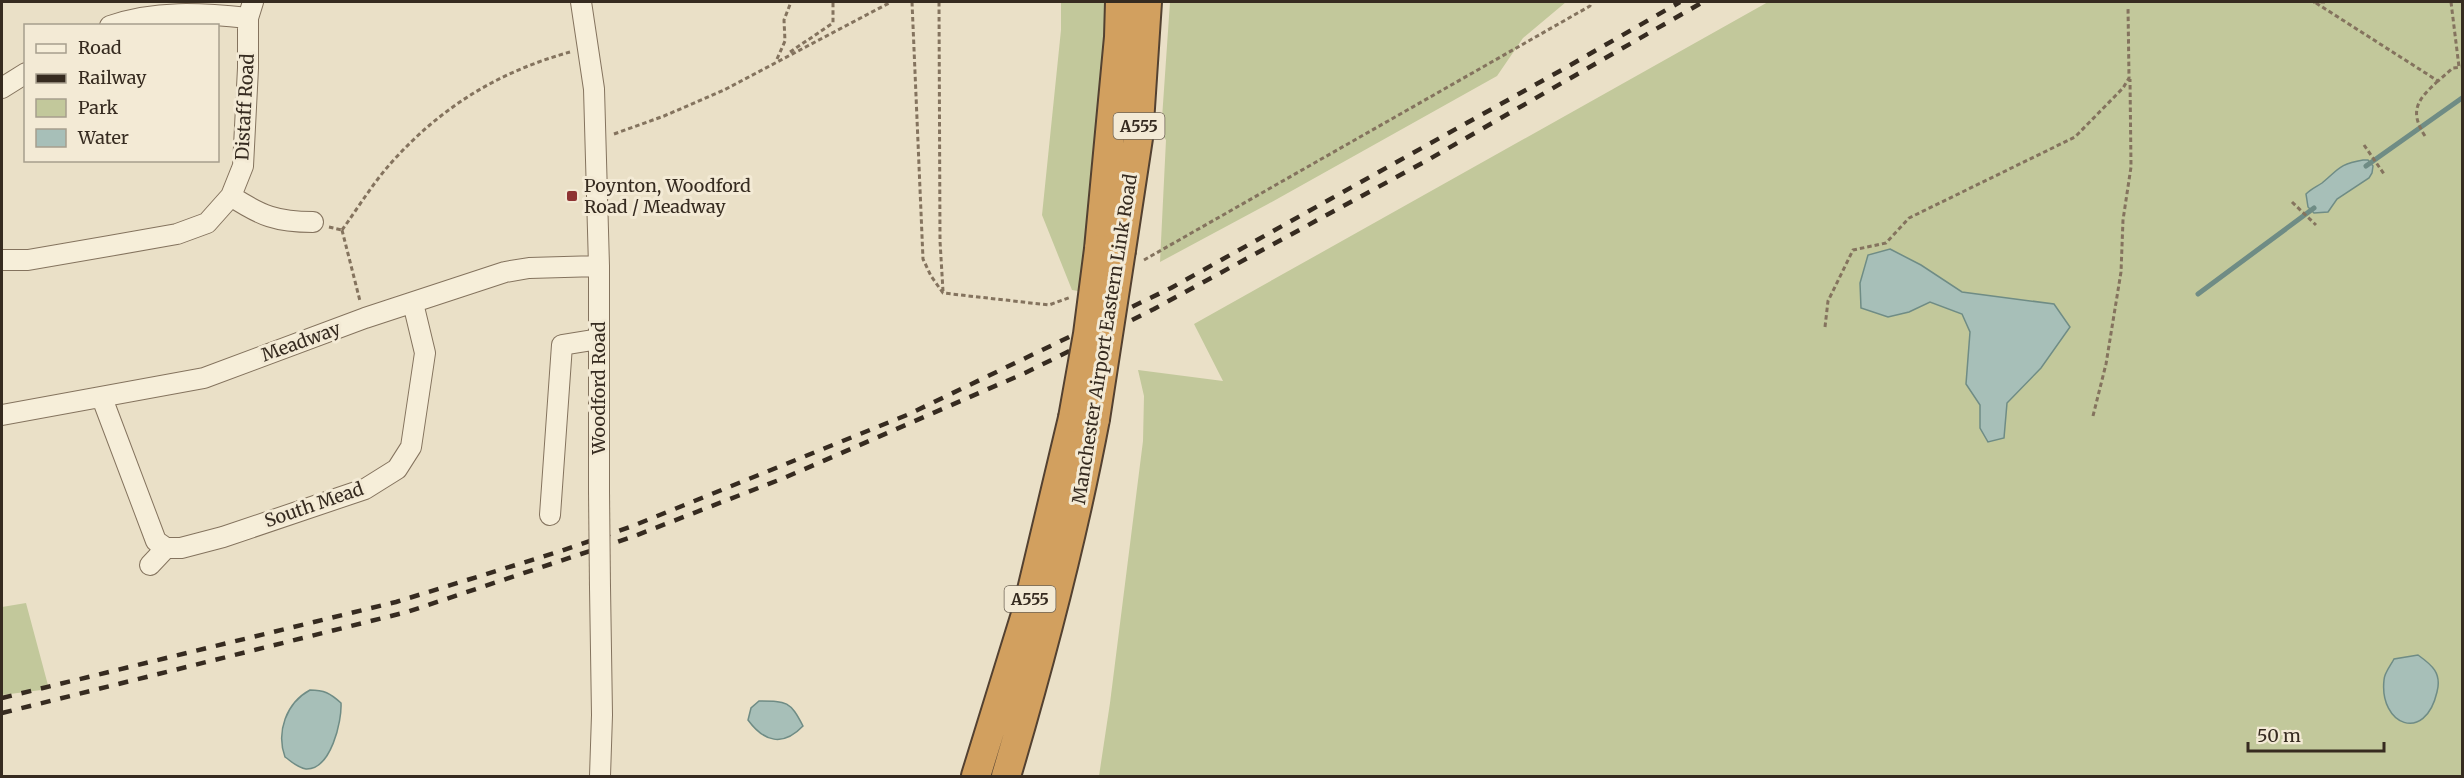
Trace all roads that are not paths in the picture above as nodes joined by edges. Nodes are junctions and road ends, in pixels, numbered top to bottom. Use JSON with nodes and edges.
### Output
{"nodes":[{"id":1,"x":581,"y":2,"type":"edge"},
{"id":2,"x":1120,"y":2,"type":"edge"},
{"id":3,"x":1147,"y":2,"type":"edge"},
{"id":4,"x":250,"y":10,"type":"edge"},
{"id":5,"x":118,"y":24,"type":"edge"},
{"id":6,"x":24,"y":74,"type":"edge"},
{"id":7,"x":3,"y":84,"type":"edge"},
{"id":8,"x":231,"y":196,"type":"junction"},
{"id":9,"x":313,"y":222,"type":"dead end"},
{"id":10,"x":1110,"y":249,"type":"junction"},
{"id":11,"x":2,"y":261,"type":"edge"},
{"id":12,"x":599,"y":266,"type":"junction"},
{"id":13,"x":413,"y":303,"type":"junction"},
{"id":14,"x":599,"y":339,"type":"junction"},
{"id":15,"x":102,"y":398,"type":"junction"},
{"id":16,"x":2,"y":415,"type":"edge"},
{"id":17,"x":1084,"y":418,"type":"junction"},
{"id":18,"x":550,"y":515,"type":"dead end"},
{"id":19,"x":166,"y":548,"type":"junction"},
{"id":20,"x":150,"y":565,"type":"dead end"},
{"id":21,"x":600,"y":777,"type":"edge"},
{"id":22,"x":976,"y":777,"type":"edge"},
{"id":23,"x":1006,"y":777,"type":"edge"}],
"edges":[{"from":1,"to":12,"type":"street","name":"Woodford Road"},
{"from":2,"to":10,"type":"highway","name":"Manchester Airport Eastern Link Road","number":"A555"},
{"from":3,"to":10,"type":"highway","name":"Manchester Airport Eastern Link Road","number":"A555"},
{"from":4,"to":5,"type":"street","name":"Distaff Road"},
{"from":4,"to":8,"type":"street","name":"Distaff Road"},
{"from":6,"to":7,"type":"street"},
{"from":8,"to":9,"type":"street"},
{"from":8,"to":11,"type":"street","name":"Distaff Road"},
{"from":10,"to":17,"type":"highway","name":"Manchester Airport Eastern Link Road","number":"A555","bridge":true},
{"from":12,"to":13,"type":"street","name":"Meadway"},
{"from":12,"to":14,"type":"street","name":"Woodford Road"},
{"from":13,"to":15,"type":"street","name":"Meadway"},
{"from":13,"to":19,"type":"street","name":"South Mead"},
{"from":14,"to":18,"type":"street"},
{"from":14,"to":21,"type":"street","name":"Woodford Road","bridge":true},
{"from":15,"to":16,"type":"street","name":"Meadway"},
{"from":15,"to":19,"type":"street"},
{"from":17,"to":22,"type":"highway","name":"Manchester Airport Eastern Link Road","number":"A555"},
{"from":17,"to":23,"type":"highway","name":"Manchester Airport Eastern Link Road","number":"A555"},
{"from":19,"to":20,"type":"street"}]}
